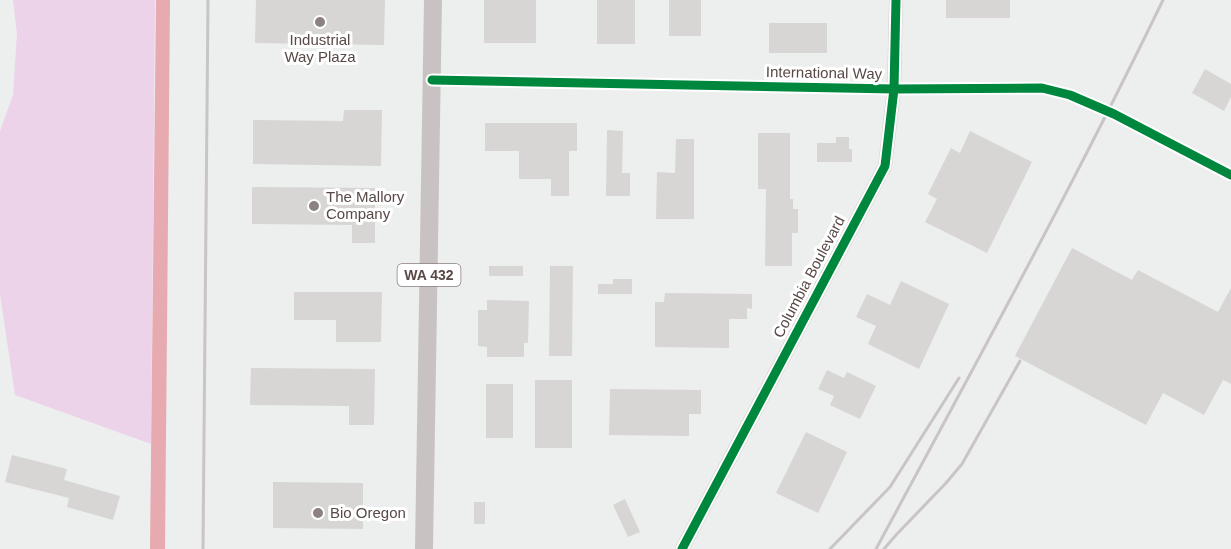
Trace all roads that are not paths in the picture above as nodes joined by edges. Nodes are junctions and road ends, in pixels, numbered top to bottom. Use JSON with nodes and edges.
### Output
{"nodes":[{"id":1,"x":434,"y":0,"type":"edge"},
{"id":2,"x":896,"y":0,"type":"edge"},
{"id":3,"x":432,"y":80,"type":"junction"},
{"id":4,"x":894,"y":89,"type":"junction"},
{"id":5,"x":1231,"y":175,"type":"edge"},
{"id":6,"x":424,"y":549,"type":"edge"},
{"id":7,"x":682,"y":549,"type":"edge"}],
"edges":[{"from":1,"to":3,"type":"highway","number":"WA 432"},
{"from":2,"to":4,"type":"street","name":"Columbia Boulevard"},
{"from":3,"to":4,"type":"street","name":"International Way"},
{"from":3,"to":6,"type":"highway","number":"WA 432"},
{"from":4,"to":5,"type":"street","name":"International Way"},
{"from":4,"to":7,"type":"street","name":"Columbia Boulevard"}]}
